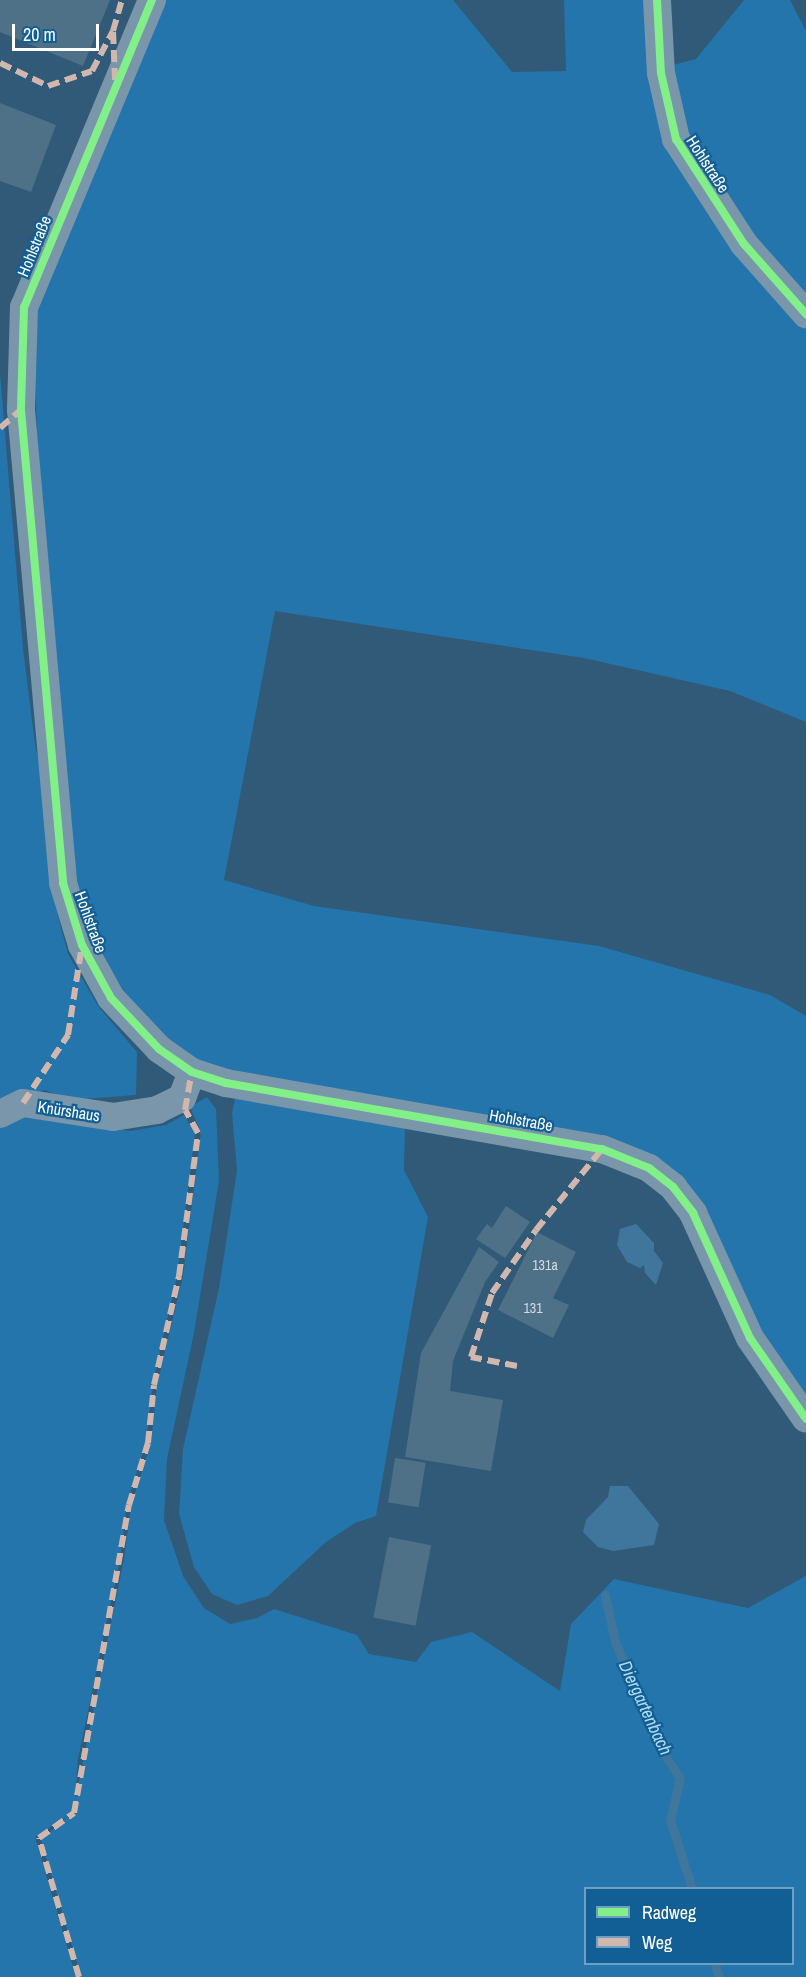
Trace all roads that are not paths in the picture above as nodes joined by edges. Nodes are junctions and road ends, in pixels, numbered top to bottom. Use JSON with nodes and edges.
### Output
{"nodes":[{"id":1,"x":152,"y":0,"type":"edge"},
{"id":2,"x":657,"y":0,"type":"edge"},
{"id":3,"x":806,"y":314,"type":"edge"},
{"id":4,"x":192,"y":1072,"type":"junction"},
{"id":5,"x":0,"y":1114,"type":"edge"},
{"id":6,"x":806,"y":1419,"type":"edge"}],
"edges":[{"from":1,"to":4,"type":"street","name":"Hohlstraße"},
{"from":2,"to":3,"type":"street","name":"Hohlstraße"},
{"from":4,"to":5,"type":"street","name":"Knürshaus"},
{"from":4,"to":6,"type":"street","name":"Hohlstraße"}]}
